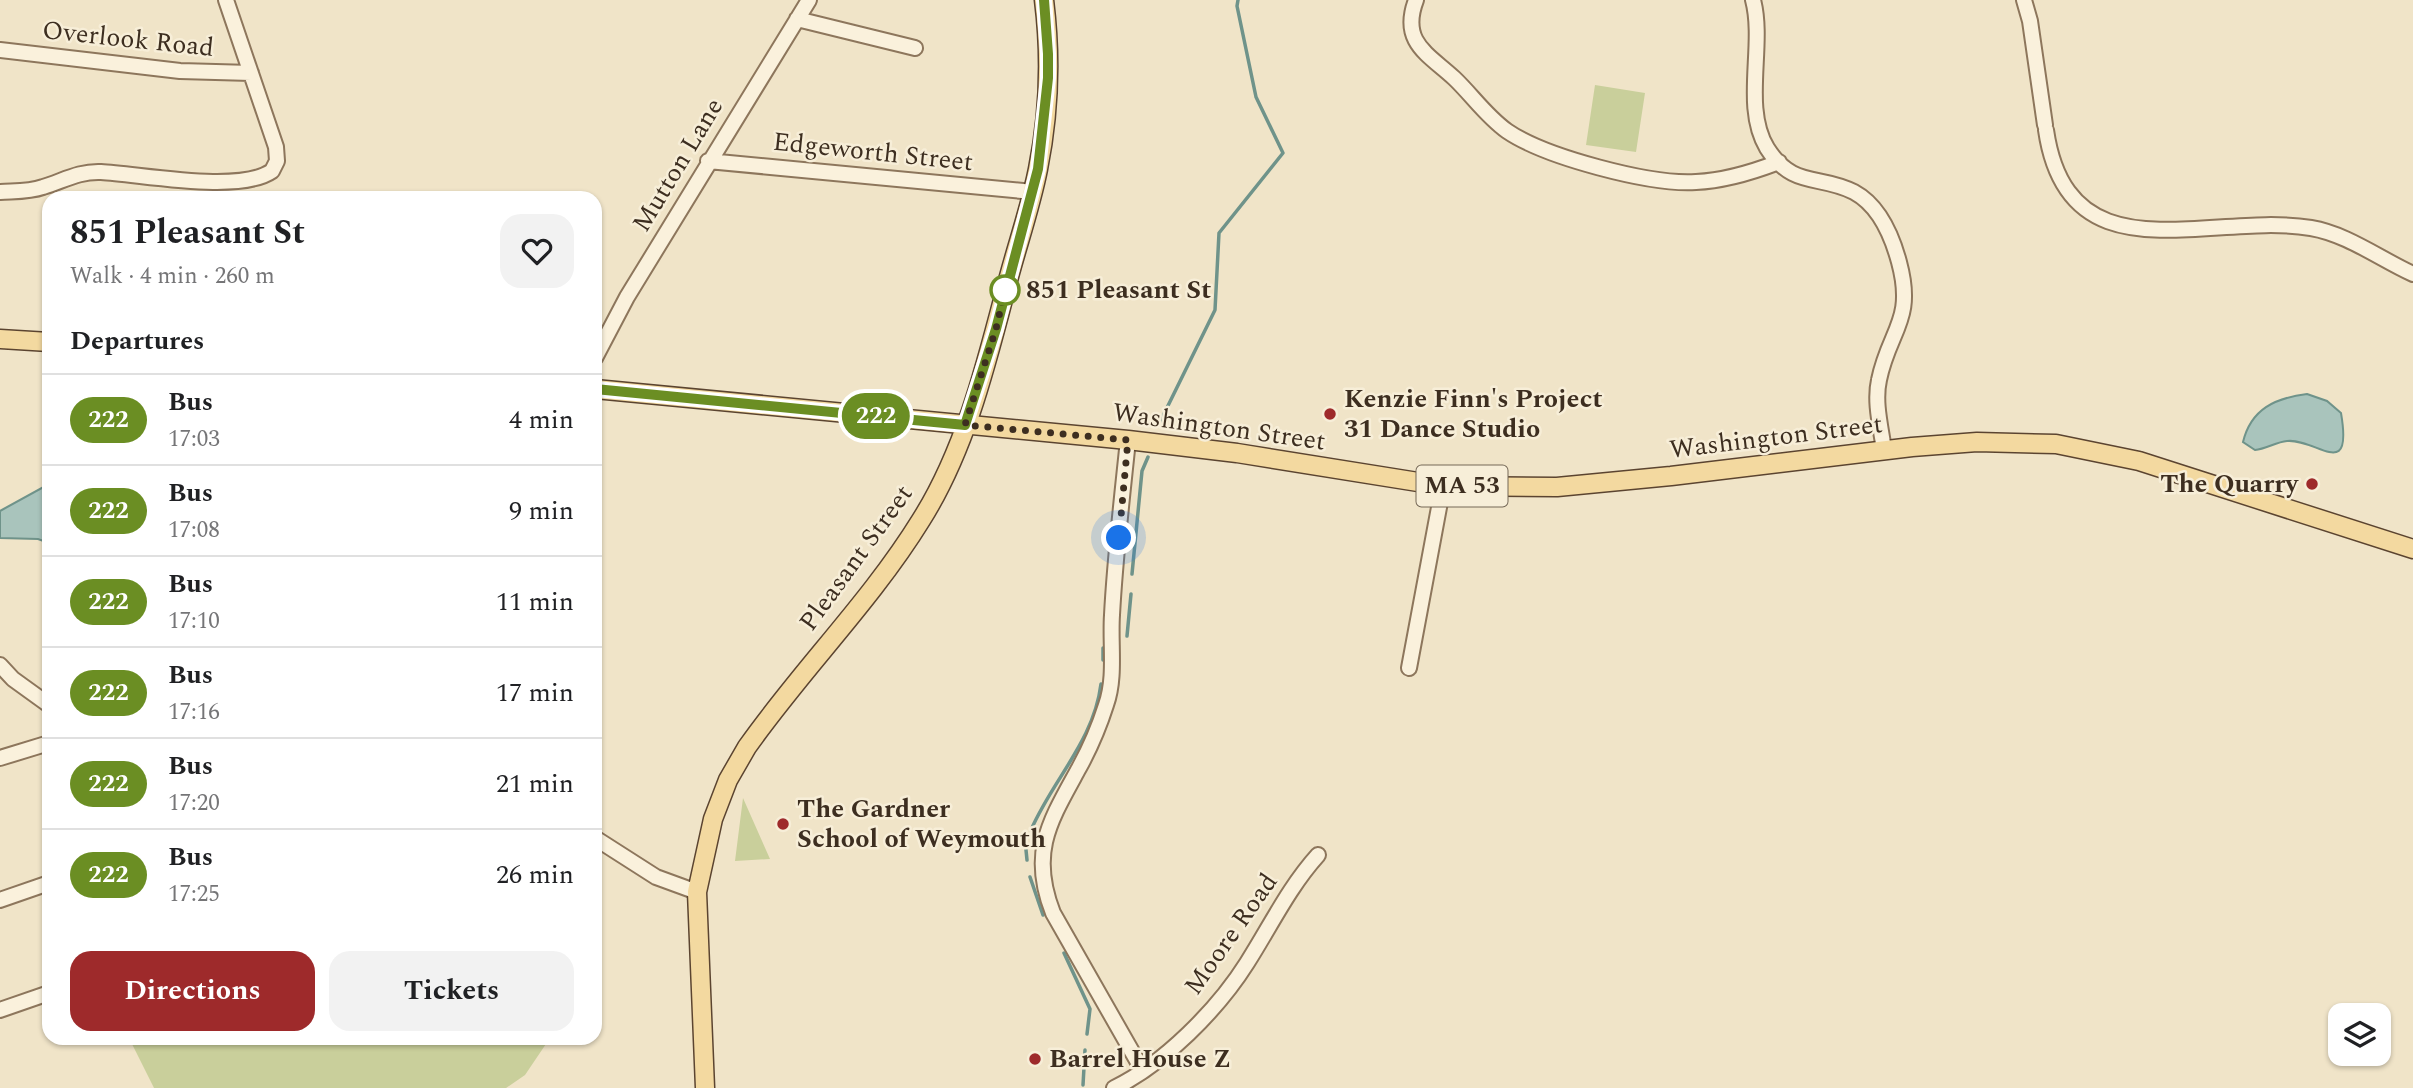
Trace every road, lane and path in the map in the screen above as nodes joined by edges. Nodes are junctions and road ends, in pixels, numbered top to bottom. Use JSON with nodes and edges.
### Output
{"nodes":[{"id":1,"x":226,"y":0,"type":"edge"},
{"id":2,"x":809,"y":0,"type":"edge"},
{"id":3,"x":1044,"y":0,"type":"edge"},
{"id":4,"x":1416,"y":0,"type":"edge"},
{"id":5,"x":1753,"y":0,"type":"edge"},
{"id":6,"x":2024,"y":0,"type":"edge"},
{"id":7,"x":797,"y":19,"type":"junction"},
{"id":8,"x":915,"y":48,"type":"dead end"},
{"id":9,"x":0,"y":50,"type":"edge"},
{"id":10,"x":251,"y":73,"type":"junction"},
{"id":11,"x":708,"y":161,"type":"junction"},
{"id":12,"x":1779,"y":162,"type":"junction"},
{"id":13,"x":0,"y":192,"type":"edge"},
{"id":14,"x":1033,"y":192,"type":"junction"},
{"id":15,"x":2413,"y":274,"type":"edge"},
{"id":16,"x":0,"y":339,"type":"edge"},
{"id":17,"x":42,"y":342,"type":"edge"},
{"id":18,"x":602,"y":345,"type":"edge"},
{"id":19,"x":602,"y":390,"type":"edge"},
{"id":20,"x":965,"y":425,"type":"junction"},
{"id":21,"x":1128,"y":440,"type":"junction"},
{"id":22,"x":1884,"y":450,"type":"junction"},
{"id":23,"x":1443,"y":486,"type":"junction"},
{"id":24,"x":2413,"y":549,"type":"edge"},
{"id":25,"x":0,"y":665,"type":"edge"},
{"id":26,"x":1409,"y":668,"type":"dead end"},
{"id":27,"x":42,"y":700,"type":"edge"},
{"id":28,"x":42,"y":745,"type":"edge"},
{"id":29,"x":0,"y":758,"type":"edge"},
{"id":30,"x":602,"y":842,"type":"edge"},
{"id":31,"x":1318,"y":855,"type":"dead end"},
{"id":32,"x":42,"y":885,"type":"edge"},
{"id":33,"x":697,"y":892,"type":"junction"},
{"id":34,"x":0,"y":900,"type":"edge"},
{"id":35,"x":42,"y":995,"type":"edge"},
{"id":36,"x":0,"y":1010,"type":"edge"},
{"id":37,"x":1143,"y":1071,"type":"junction"},
{"id":38,"x":705,"y":1088,"type":"edge"},
{"id":39,"x":1114,"y":1088,"type":"edge"}],
"edges":[{"from":1,"to":10,"type":"street"},
{"from":2,"to":7,"type":"street","name":"Mutton Lane"},
{"from":3,"to":14,"type":"main road","name":"Pleasant Street"},
{"from":4,"to":12,"type":"street"},
{"from":5,"to":12,"type":"street"},
{"from":6,"to":15,"type":"street"},
{"from":7,"to":8,"type":"street"},
{"from":7,"to":11,"type":"street","name":"Mutton Lane"},
{"from":9,"to":10,"type":"street","name":"Overlook Road"},
{"from":10,"to":13,"type":"street"},
{"from":11,"to":14,"type":"street","name":"Edgeworth Street"},
{"from":11,"to":18,"type":"street","name":"Mutton Lane"},
{"from":12,"to":22,"type":"street"},
{"from":14,"to":20,"type":"main road","name":"Pleasant Street"},
{"from":16,"to":17,"type":"main road"},
{"from":19,"to":20,"type":"main road","name":"Washington Street","number":"MA 53"},
{"from":20,"to":21,"type":"main road","name":"Washington Street","number":"MA 53"},
{"from":20,"to":33,"type":"main road","name":"Pleasant Street"},
{"from":21,"to":23,"type":"main road","name":"Washington Street","number":"MA 53"},
{"from":21,"to":37,"type":"street"},
{"from":22,"to":23,"type":"main road","name":"Washington Street","number":"MA 53"},
{"from":22,"to":24,"type":"main road","name":"Washington Street","number":"MA 53"},
{"from":23,"to":26,"type":"street"},
{"from":25,"to":27,"type":"street"},
{"from":28,"to":29,"type":"street"},
{"from":30,"to":33,"type":"street"},
{"from":31,"to":37,"type":"street","name":"Moore Road"},
{"from":32,"to":34,"type":"street"},
{"from":33,"to":38,"type":"main road","name":"Pleasant Street"},
{"from":35,"to":36,"type":"street"},
{"from":37,"to":39,"type":"street","name":"Moore Road"}]}
